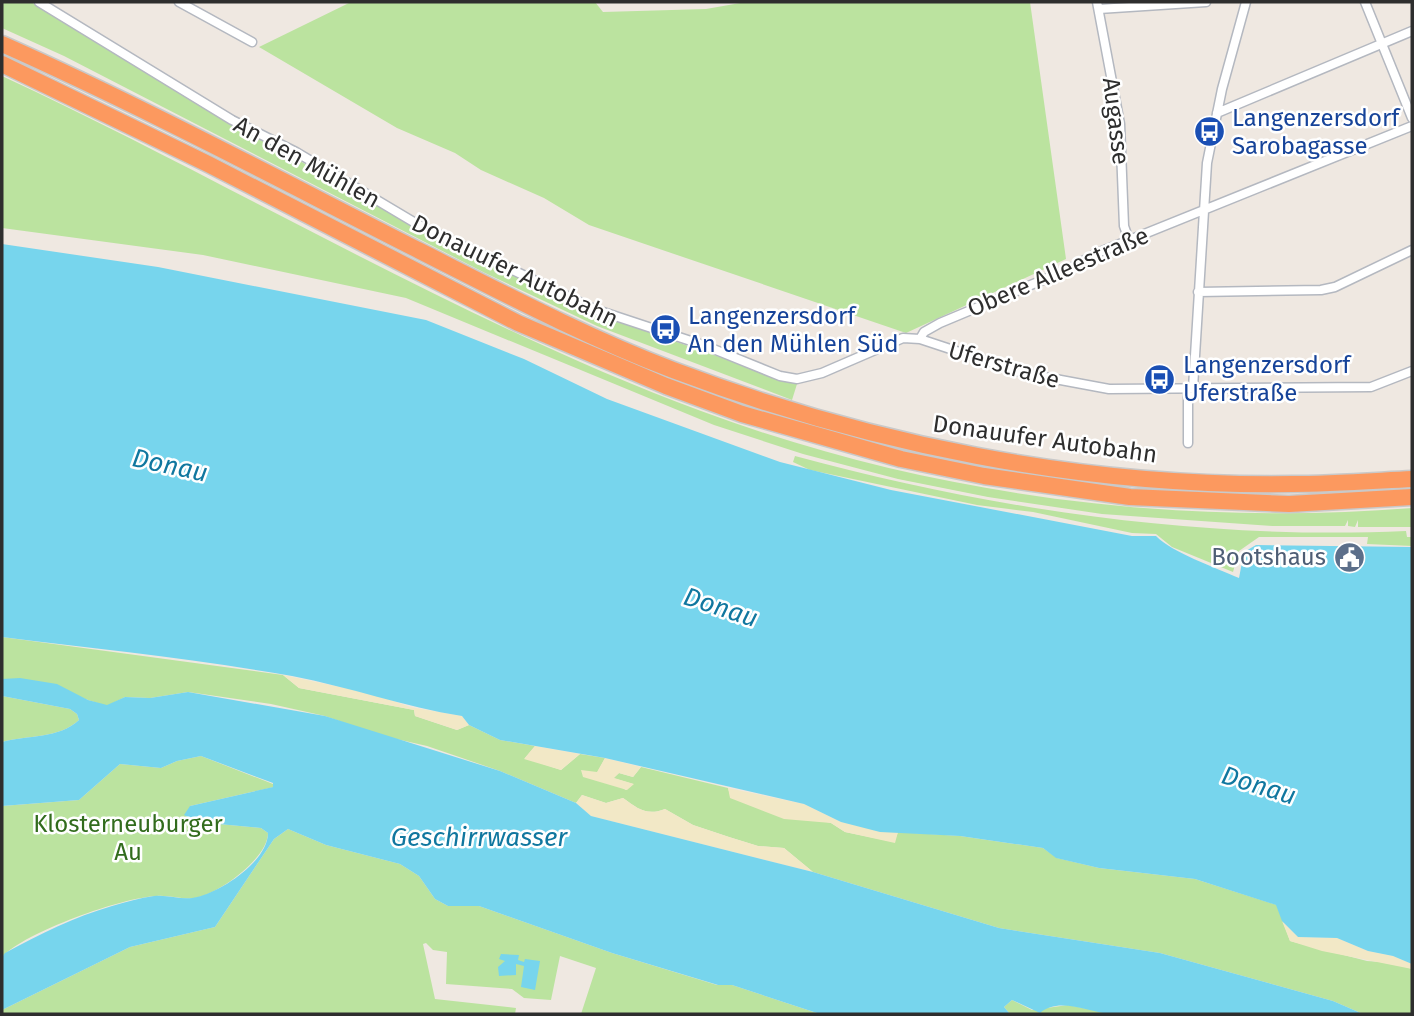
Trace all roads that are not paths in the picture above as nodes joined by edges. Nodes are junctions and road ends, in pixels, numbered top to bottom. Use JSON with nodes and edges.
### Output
{"nodes":[{"id":1,"x":39,"y":2,"type":"edge"},
{"id":2,"x":179,"y":2,"type":"edge"},
{"id":3,"x":1206,"y":2,"type":"edge"},
{"id":4,"x":1246,"y":2,"type":"edge"},
{"id":5,"x":1364,"y":2,"type":"edge"},
{"id":6,"x":1098,"y":5,"type":"edge"},
{"id":7,"x":1412,"y":31,"type":"edge"},
{"id":8,"x":253,"y":43,"type":"dead end"},
{"id":9,"x":2,"y":44,"type":"edge"},
{"id":10,"x":1382,"y":44,"type":"junction"},
{"id":11,"x":2,"y":64,"type":"edge"},
{"id":12,"x":1217,"y":113,"type":"junction"},
{"id":13,"x":1412,"y":118,"type":"edge"},
{"id":14,"x":1412,"y":126,"type":"edge"},
{"id":15,"x":1202,"y":213,"type":"junction"},
{"id":16,"x":1129,"y":240,"type":"junction"},
{"id":17,"x":1412,"y":250,"type":"edge"},
{"id":18,"x":1198,"y":292,"type":"junction"},
{"id":19,"x":920,"y":340,"type":"junction"},
{"id":20,"x":1412,"y":371,"type":"edge"},
{"id":21,"x":822,"y":373,"type":"joint"},
{"id":22,"x":1191,"y":388,"type":"junction"},
{"id":23,"x":1188,"y":443,"type":"dead end"},
{"id":24,"x":1412,"y":479,"type":"edge"},
{"id":25,"x":1412,"y":498,"type":"edge"}],
"edges":[{"from":1,"to":21,"type":"street","name":"An den Mühlen"},
{"from":2,"to":8,"type":"street"},
{"from":3,"to":6,"type":"street"},
{"from":4,"to":12,"type":"street"},
{"from":5,"to":10,"type":"street"},
{"from":6,"to":16,"type":"street","name":"Augasse"},
{"from":7,"to":10,"type":"street"},
{"from":9,"to":24,"type":"highway","name":"Donauufer Autobahn"},
{"from":10,"to":12,"type":"street"},
{"from":10,"to":13,"type":"street"},
{"from":11,"to":25,"type":"highway","name":"Donauufer Autobahn"},
{"from":12,"to":15,"type":"street"},
{"from":14,"to":15,"type":"street","name":"Obere Alleestraße"},
{"from":15,"to":16,"type":"street","name":"Obere Alleestraße"},
{"from":15,"to":18,"type":"street"},
{"from":16,"to":19,"type":"street","name":"Obere Alleestraße"},
{"from":17,"to":18,"type":"street"},
{"from":18,"to":22,"type":"street"},
{"from":19,"to":21,"type":"street","name":"Uferstraße"},
{"from":19,"to":22,"type":"street","name":"Uferstraße"},
{"from":20,"to":22,"type":"street","name":"Uferstraße"},
{"from":22,"to":23,"type":"street"}]}
